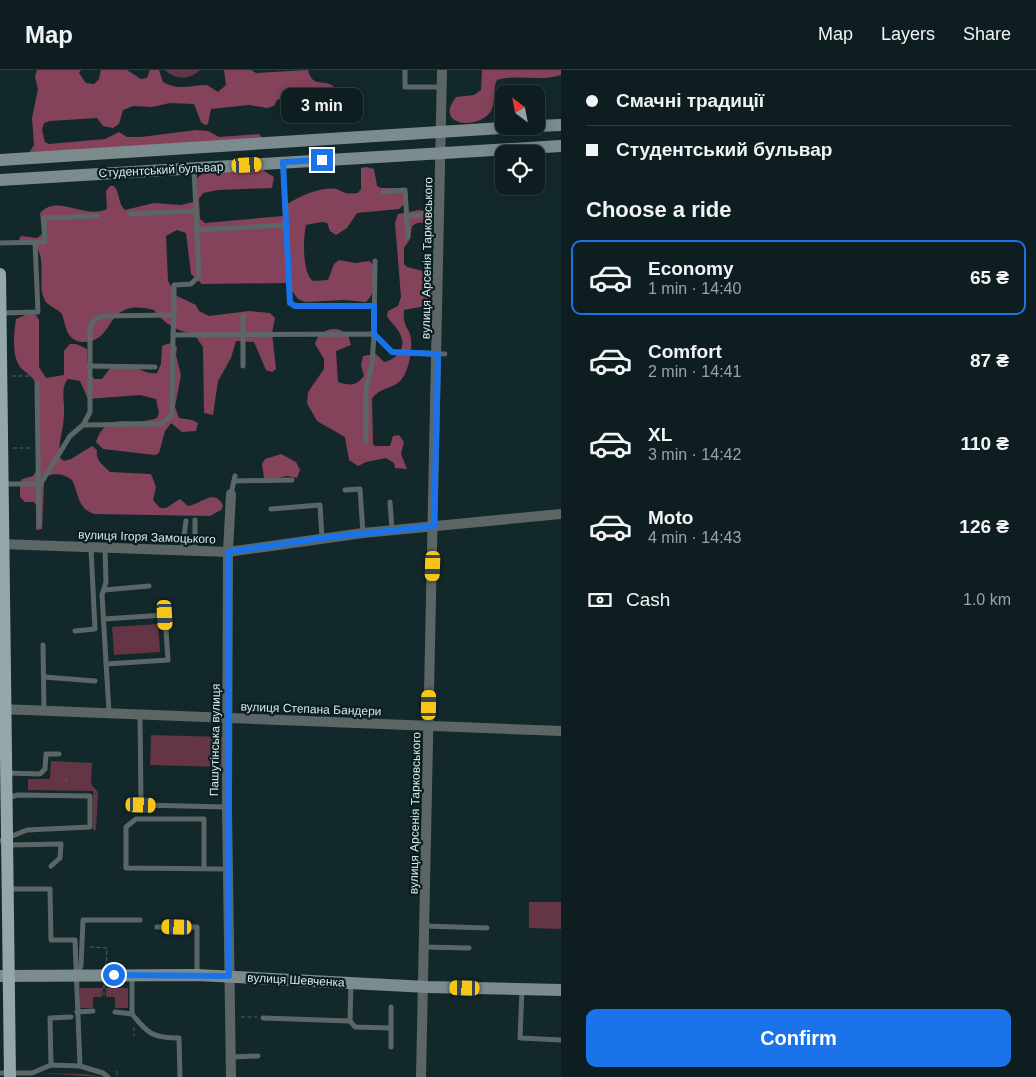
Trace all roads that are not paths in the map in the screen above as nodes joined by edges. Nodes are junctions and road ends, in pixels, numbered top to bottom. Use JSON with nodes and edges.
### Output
{"nodes":[{"id":1,"x":405,"y":70,"type":"edge"},
{"id":2,"x":442,"y":70,"type":"edge"},
{"id":3,"x":442,"y":87,"type":"junction"},
{"id":4,"x":561,"y":125,"type":"edge"},
{"id":5,"x":545,"y":126,"type":"edge"},
{"id":6,"x":495,"y":129,"type":"edge"},
{"id":7,"x":441,"y":132,"type":"junction"},
{"id":8,"x":561,"y":146,"type":"edge"},
{"id":9,"x":441,"y":152,"type":"junction"},
{"id":10,"x":0,"y":160,"type":"edge"},
{"id":11,"x":283,"y":162,"type":"junction"},
{"id":12,"x":194,"y":168,"type":"junction"},
{"id":13,"x":0,"y":180,"type":"edge"},
{"id":14,"x":383,"y":192,"type":"dead end"},
{"id":15,"x":196,"y":211,"type":"junction"},
{"id":16,"x":130,"y":214,"type":"dead end"},
{"id":17,"x":440,"y":214,"type":"junction"},
{"id":18,"x":97,"y":216,"type":"dead end"},
{"id":19,"x":406,"y":216,"type":"junction"},
{"id":20,"x":286,"y":225,"type":"junction"},
{"id":21,"x":197,"y":230,"type":"junction"},
{"id":22,"x":408,"y":237,"type":"dead end"},
{"id":23,"x":36,"y":242,"type":"junction"},
{"id":24,"x":0,"y":243,"type":"edge"},
{"id":25,"x":375,"y":261,"type":"dead end"},
{"id":26,"x":0,"y":274,"type":"edge"},
{"id":27,"x":0,"y":284,"type":"edge"},
{"id":28,"x":374,"y":306,"type":"junction"},
{"id":29,"x":1,"y":313,"type":"junction"},
{"id":30,"x":174,"y":315,"type":"junction"},
{"id":31,"x":243,"y":316,"type":"dead end"},
{"id":32,"x":374,"y":334,"type":"junction"},
{"id":33,"x":173,"y":335,"type":"junction"},
{"id":34,"x":243,"y":335,"type":"junction"},
{"id":35,"x":441,"y":354,"type":"junction"},
{"id":36,"x":89,"y":366,"type":"junction"},
{"id":37,"x":243,"y":366,"type":"dead end"},
{"id":38,"x":155,"y":367,"type":"dead end"},
{"id":39,"x":37,"y":383,"type":"road end"},
{"id":40,"x":83,"y":425,"type":"junction"},
{"id":41,"x":366,"y":441,"type":"dead end"},
{"id":42,"x":292,"y":480,"type":"dead end"},
{"id":43,"x":3,"y":484,"type":"junction"},
{"id":44,"x":38,"y":484,"type":"junction"},
{"id":45,"x":345,"y":490,"type":"dead end"},
{"id":46,"x":231,"y":494,"type":"joint"},
{"id":47,"x":390,"y":502,"type":"dead end"},
{"id":48,"x":271,"y":509,"type":"dead end"},
{"id":49,"x":561,"y":514,"type":"edge"},
{"id":50,"x":195,"y":520,"type":"dead end"},
{"id":51,"x":186,"y":521,"type":"dead end"},
{"id":52,"x":39,"y":525,"type":"dead end"},
{"id":53,"x":434,"y":526,"type":"junction"},
{"id":54,"x":392,"y":530,"type":"junction"},
{"id":55,"x":364,"y":533,"type":"junction"},
{"id":56,"x":322,"y":538,"type":"junction"},
{"id":57,"x":2,"y":544,"type":"edge"},
{"id":58,"x":92,"y":549,"type":"junction"},
{"id":59,"x":106,"y":549,"type":"junction"},
{"id":60,"x":182,"y":550,"type":"junction"},
{"id":61,"x":195,"y":551,"type":"junction"},
{"id":62,"x":228,"y":552,"type":"junction"},
{"id":63,"x":149,"y":586,"type":"dead end"},
{"id":64,"x":104,"y":590,"type":"junction"},
{"id":65,"x":104,"y":619,"type":"junction"},
{"id":66,"x":74,"y":631,"type":"dead end"},
{"id":67,"x":43,"y":645,"type":"dead end"},
{"id":68,"x":106,"y":664,"type":"junction"},
{"id":69,"x":44,"y":677,"type":"junction"},
{"id":70,"x":95,"y":681,"type":"dead end"},
{"id":71,"x":3,"y":709,"type":"edge"},
{"id":72,"x":44,"y":710,"type":"junction"},
{"id":73,"x":109,"y":712,"type":"junction"},
{"id":74,"x":140,"y":713,"type":"junction"},
{"id":75,"x":228,"y":720,"type":"junction"},
{"id":76,"x":428,"y":725,"type":"junction"},
{"id":77,"x":561,"y":731,"type":"edge"},
{"id":78,"x":59,"y":754,"type":"dead end"},
{"id":79,"x":6,"y":773,"type":"junction"},
{"id":80,"x":7,"y":798,"type":"junction"},
{"id":81,"x":227,"y":807,"type":"junction"},
{"id":82,"x":5,"y":841,"type":"edge"},
{"id":83,"x":51,"y":866,"type":"dead end"},
{"id":84,"x":204,"y":868,"type":"junction"},
{"id":85,"x":228,"y":869,"type":"junction"},
{"id":86,"x":8,"y":889,"type":"junction"},
{"id":87,"x":140,"y":920,"type":"dead end"},
{"id":88,"x":426,"y":926,"type":"junction"},
{"id":89,"x":157,"y":927,"type":"dead end"},
{"id":90,"x":487,"y":928,"type":"dead end"},
{"id":91,"x":424,"y":947,"type":"junction"},
{"id":92,"x":469,"y":948,"type":"dead end"},
{"id":93,"x":76,"y":975,"type":"junction"},
{"id":94,"x":132,"y":975,"type":"junction"},
{"id":95,"x":197,"y":975,"type":"junction"},
{"id":96,"x":4,"y":976,"type":"edge"},
{"id":97,"x":229,"y":976,"type":"junction"},
{"id":98,"x":351,"y":984,"type":"junction"},
{"id":99,"x":424,"y":987,"type":"junction"},
{"id":100,"x":522,"y":988,"type":"junction"},
{"id":101,"x":561,"y":990,"type":"edge"},
{"id":102,"x":391,"y":1007,"type":"dead end"},
{"id":103,"x":93,"y":1011,"type":"dead end"},
{"id":104,"x":77,"y":1012,"type":"junction"},
{"id":105,"x":115,"y":1012,"type":"dead end"},
{"id":106,"x":132,"y":1014,"type":"junction"},
{"id":107,"x":71,"y":1017,"type":"dead end"},
{"id":108,"x":263,"y":1018,"type":"road end"},
{"id":109,"x":350,"y":1020,"type":"junction"},
{"id":110,"x":391,"y":1028,"type":"junction"},
{"id":111,"x":561,"y":1040,"type":"edge"},
{"id":112,"x":391,"y":1047,"type":"dead end"},
{"id":113,"x":258,"y":1056,"type":"dead end"},
{"id":114,"x":230,"y":1057,"type":"junction"},
{"id":115,"x":51,"y":1065,"type":"junction"},
{"id":116,"x":80,"y":1066,"type":"junction"},
{"id":117,"x":6,"y":1074,"type":"edge"},
{"id":118,"x":108,"y":1077,"type":"edge"},
{"id":119,"x":180,"y":1077,"type":"edge"},
{"id":120,"x":231,"y":1077,"type":"edge"},
{"id":121,"x":421,"y":1077,"type":"edge"}],
"edges":[{"from":1,"to":3,"type":"lane"},
{"from":2,"to":3,"type":"street","name":"вулиця Арсенія Тарковського"},
{"from":3,"to":7,"type":"street","name":"вулиця Арсенія Тарковського"},
{"from":4,"to":5,"type":"street","name":"Студентський бульвар"},
{"from":6,"to":7,"type":"street","name":"Студентський бульвар"},
{"from":7,"to":9,"type":"street","name":"вулиця Арсенія Тарковського"},
{"from":7,"to":10,"type":"street","name":"Студентський бульвар"},
{"from":8,"to":9,"type":"street","name":"Студентський бульвар"},
{"from":9,"to":11,"type":"street","name":"Студентський бульвар"},
{"from":9,"to":17,"type":"street","name":"вулиця Арсенія Тарковського"},
{"from":11,"to":12,"type":"street","name":"Студентський бульвар"},
{"from":11,"to":20,"type":"lane"},
{"from":12,"to":13,"type":"street","name":"Студентський бульвар"},
{"from":12,"to":15,"type":"lane"},
{"from":14,"to":19,"type":"lane"},
{"from":15,"to":16,"type":"lane"},
{"from":15,"to":21,"type":"lane"},
{"from":17,"to":19,"type":"lane"},
{"from":17,"to":35,"type":"street","name":"вулиця Арсенія Тарковського"},
{"from":18,"to":23,"type":"lane"},
{"from":19,"to":22,"type":"lane"},
{"from":20,"to":21,"type":"lane"},
{"from":20,"to":28,"type":"lane"},
{"from":21,"to":30,"type":"lane"},
{"from":23,"to":24,"type":"lane"},
{"from":23,"to":29,"type":"lane"},
{"from":25,"to":28,"type":"lane"},
{"from":26,"to":27,"type":"main road"},
{"from":27,"to":29,"type":"main road"},
{"from":28,"to":32,"type":"lane"},
{"from":29,"to":43,"type":"main road"},
{"from":30,"to":33,"type":"lane"},
{"from":30,"to":36,"type":"lane"},
{"from":31,"to":34,"type":"lane"},
{"from":32,"to":34,"type":"lane"},
{"from":32,"to":35,"type":"lane"},
{"from":32,"to":41,"type":"lane"},
{"from":33,"to":34,"type":"lane"},
{"from":33,"to":40,"type":"lane"},
{"from":34,"to":37,"type":"lane"},
{"from":35,"to":53,"type":"street","name":"вулиця Арсенія Тарковського"},
{"from":36,"to":38,"type":"lane"},
{"from":36,"to":40,"type":"lane"},
{"from":39,"to":44,"type":"lane"},
{"from":40,"to":44,"type":"lane"},
{"from":42,"to":46,"type":"lane"},
{"from":43,"to":44,"type":"lane"},
{"from":43,"to":57,"type":"main road"},
{"from":44,"to":52,"type":"lane"},
{"from":45,"to":55,"type":"lane"},
{"from":46,"to":62,"type":"street","name":"Пашутінська вулиця"},
{"from":47,"to":54,"type":"lane"},
{"from":48,"to":56,"type":"lane"},
{"from":49,"to":53,"type":"street","name":"вулиця Ігоря Замоцького"},
{"from":50,"to":61,"type":"lane"},
{"from":51,"to":60,"type":"lane"},
{"from":53,"to":54,"type":"street","name":"вулиця Ігоря Замоцького"},
{"from":53,"to":76,"type":"street","name":"вулиця Арсенія Тарковського"},
{"from":54,"to":55,"type":"street","name":"вулиця Ігоря Замоцького"},
{"from":55,"to":56,"type":"street","name":"вулиця Ігоря Замоцького"},
{"from":56,"to":62,"type":"street","name":"вулиця Ігоря Замоцького"},
{"from":57,"to":58,"type":"street","name":"вулиця Ігоря Замоцького"},
{"from":57,"to":71,"type":"main road"},
{"from":58,"to":59,"type":"street","name":"вулиця Ігоря Замоцького"},
{"from":58,"to":66,"type":"lane"},
{"from":59,"to":60,"type":"street","name":"вулиця Ігоря Замоцького"},
{"from":59,"to":64,"type":"lane"},
{"from":60,"to":61,"type":"street","name":"вулиця Ігоря Замоцького"},
{"from":61,"to":62,"type":"street","name":"вулиця Ігоря Замоцького"},
{"from":62,"to":75,"type":"street","name":"Пашутінська вулиця"},
{"from":63,"to":64,"type":"lane"},
{"from":64,"to":65,"type":"lane"},
{"from":65,"to":68,"type":"lane"},
{"from":65,"to":68,"type":"lane"},
{"from":67,"to":69,"type":"lane"},
{"from":68,"to":73,"type":"lane"},
{"from":69,"to":70,"type":"lane"},
{"from":69,"to":72,"type":"lane"},
{"from":71,"to":72,"type":"street","name":"вулиця Степана Бандери"},
{"from":71,"to":79,"type":"main road"},
{"from":72,"to":73,"type":"street","name":"вулиця Степана Бандери"},
{"from":73,"to":74,"type":"street","name":"вулиця Степана Бандери"},
{"from":74,"to":75,"type":"street","name":"вулиця Степана Бандери"},
{"from":74,"to":81,"type":"lane"},
{"from":75,"to":76,"type":"street","name":"вулиця Степана Бандери"},
{"from":75,"to":81,"type":"street","name":"Пашутінська вулиця"},
{"from":76,"to":77,"type":"street","name":"вулиця Степана Бандери"},
{"from":76,"to":88,"type":"street","name":"вулиця Арсенія Тарковського"},
{"from":78,"to":79,"type":"lane"},
{"from":79,"to":80,"type":"main road"},
{"from":80,"to":82,"type":"main road"},
{"from":80,"to":82,"type":"lane"},
{"from":81,"to":85,"type":"street","name":"Пашутінська вулиця"},
{"from":82,"to":83,"type":"lane"},
{"from":82,"to":86,"type":"main road"},
{"from":84,"to":84,"type":"lane"},
{"from":84,"to":85,"type":"lane"},
{"from":85,"to":97,"type":"street","name":"Пашутінська вулиця"},
{"from":86,"to":93,"type":"lane"},
{"from":86,"to":96,"type":"main road"},
{"from":87,"to":93,"type":"lane"},
{"from":88,"to":90,"type":"lane"},
{"from":88,"to":91,"type":"street","name":"вулиця Арсенія Тарковського"},
{"from":89,"to":95,"type":"lane"},
{"from":91,"to":92,"type":"lane"},
{"from":91,"to":99,"type":"street","name":"вулиця Арсенія Тарковського"},
{"from":93,"to":94,"type":"street","name":"вулиця Шевченка"},
{"from":93,"to":96,"type":"street","name":"вулиця Шевченка"},
{"from":93,"to":104,"type":"lane"},
{"from":94,"to":95,"type":"street","name":"вулиця Шевченка"},
{"from":94,"to":106,"type":"lane"},
{"from":95,"to":97,"type":"street","name":"вулиця Шевченка"},
{"from":96,"to":117,"type":"main road"},
{"from":97,"to":98,"type":"street","name":"вулиця Шевченка"},
{"from":97,"to":114,"type":"street","name":"Пашутінська вулиця"},
{"from":98,"to":99,"type":"street","name":"вулиця Шевченка"},
{"from":98,"to":109,"type":"lane"},
{"from":99,"to":100,"type":"street","name":"вулиця Шевченка"},
{"from":99,"to":121,"type":"street","name":"вулиця Арсенія Тарковського"},
{"from":100,"to":101,"type":"street","name":"вулиця Шевченка"},
{"from":100,"to":111,"type":"lane"},
{"from":102,"to":110,"type":"lane"},
{"from":103,"to":104,"type":"lane"},
{"from":104,"to":116,"type":"lane"},
{"from":105,"to":106,"type":"lane"},
{"from":106,"to":119,"type":"lane"},
{"from":107,"to":115,"type":"lane"},
{"from":108,"to":109,"type":"lane"},
{"from":109,"to":110,"type":"lane"},
{"from":110,"to":112,"type":"lane"},
{"from":113,"to":114,"type":"lane"},
{"from":114,"to":120,"type":"street","name":"Пашутінська вулиця"},
{"from":115,"to":116,"type":"lane"},
{"from":115,"to":117,"type":"lane"},
{"from":116,"to":118,"type":"lane"}]}
